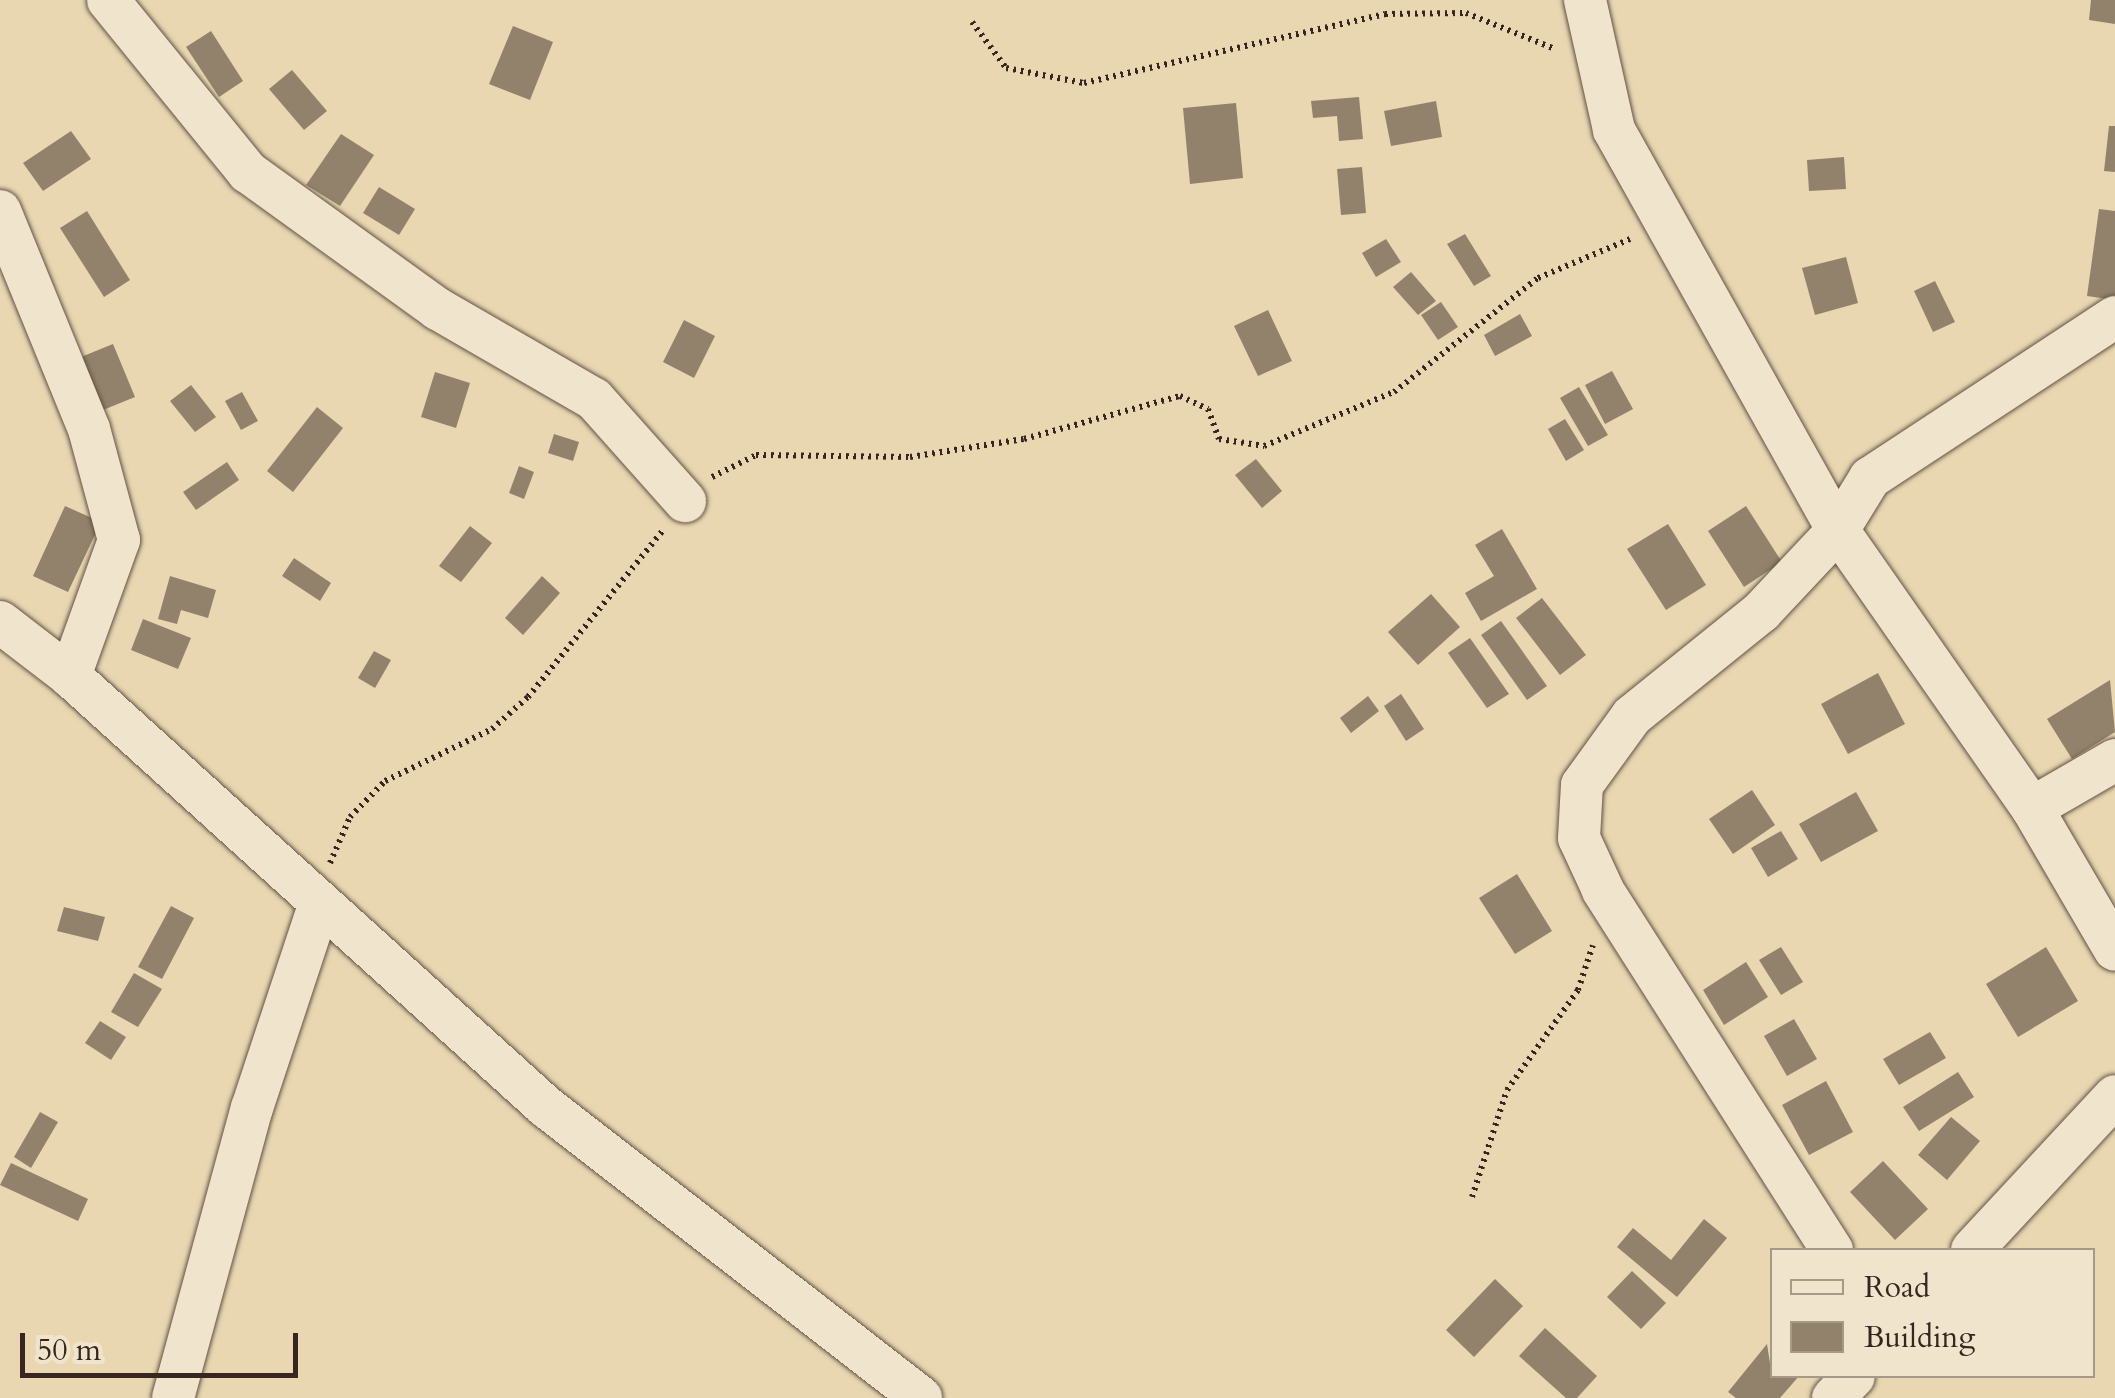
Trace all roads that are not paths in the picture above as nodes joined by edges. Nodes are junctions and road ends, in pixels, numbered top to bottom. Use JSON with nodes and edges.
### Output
{"nodes":[{"id":1,"x":108,"y":0,"type":"edge"},
{"id":2,"x":1585,"y":0,"type":"edge"},
{"id":3,"x":0,"y":211,"type":"edge"},
{"id":4,"x":2115,"y":317,"type":"edge"},
{"id":5,"x":686,"y":501,"type":"road end"},
{"id":6,"x":1838,"y":530,"type":"junction"},
{"id":7,"x":0,"y":622,"type":"edge"},
{"id":8,"x":70,"y":676,"type":"junction"},
{"id":9,"x":2115,"y":760,"type":"edge"},
{"id":10,"x":2032,"y":808,"type":"junction"},
{"id":11,"x":318,"y":908,"type":"junction"},
{"id":12,"x":2115,"y":950,"type":"edge"},
{"id":13,"x":2115,"y":1096,"type":"edge"},
{"id":14,"x":1831,"y":1248,"type":"edge"},
{"id":15,"x":1974,"y":1248,"type":"edge"},
{"id":16,"x":1852,"y":1378,"type":"edge"},
{"id":17,"x":173,"y":1398,"type":"edge"},
{"id":18,"x":921,"y":1398,"type":"edge"},
{"id":19,"x":1832,"y":1398,"type":"edge"}],
"edges":[{"from":1,"to":5,"type":"street"},
{"from":2,"to":6,"type":"street"},
{"from":3,"to":8,"type":"street"},
{"from":4,"to":6,"type":"street"},
{"from":6,"to":10,"type":"street"},
{"from":6,"to":14,"type":"street"},
{"from":7,"to":8,"type":"street"},
{"from":8,"to":11,"type":"street"},
{"from":9,"to":10,"type":"street"},
{"from":10,"to":12,"type":"street"},
{"from":11,"to":17,"type":"street"},
{"from":11,"to":18,"type":"street"},
{"from":13,"to":15,"type":"street"},
{"from":16,"to":19,"type":"street"}]}
